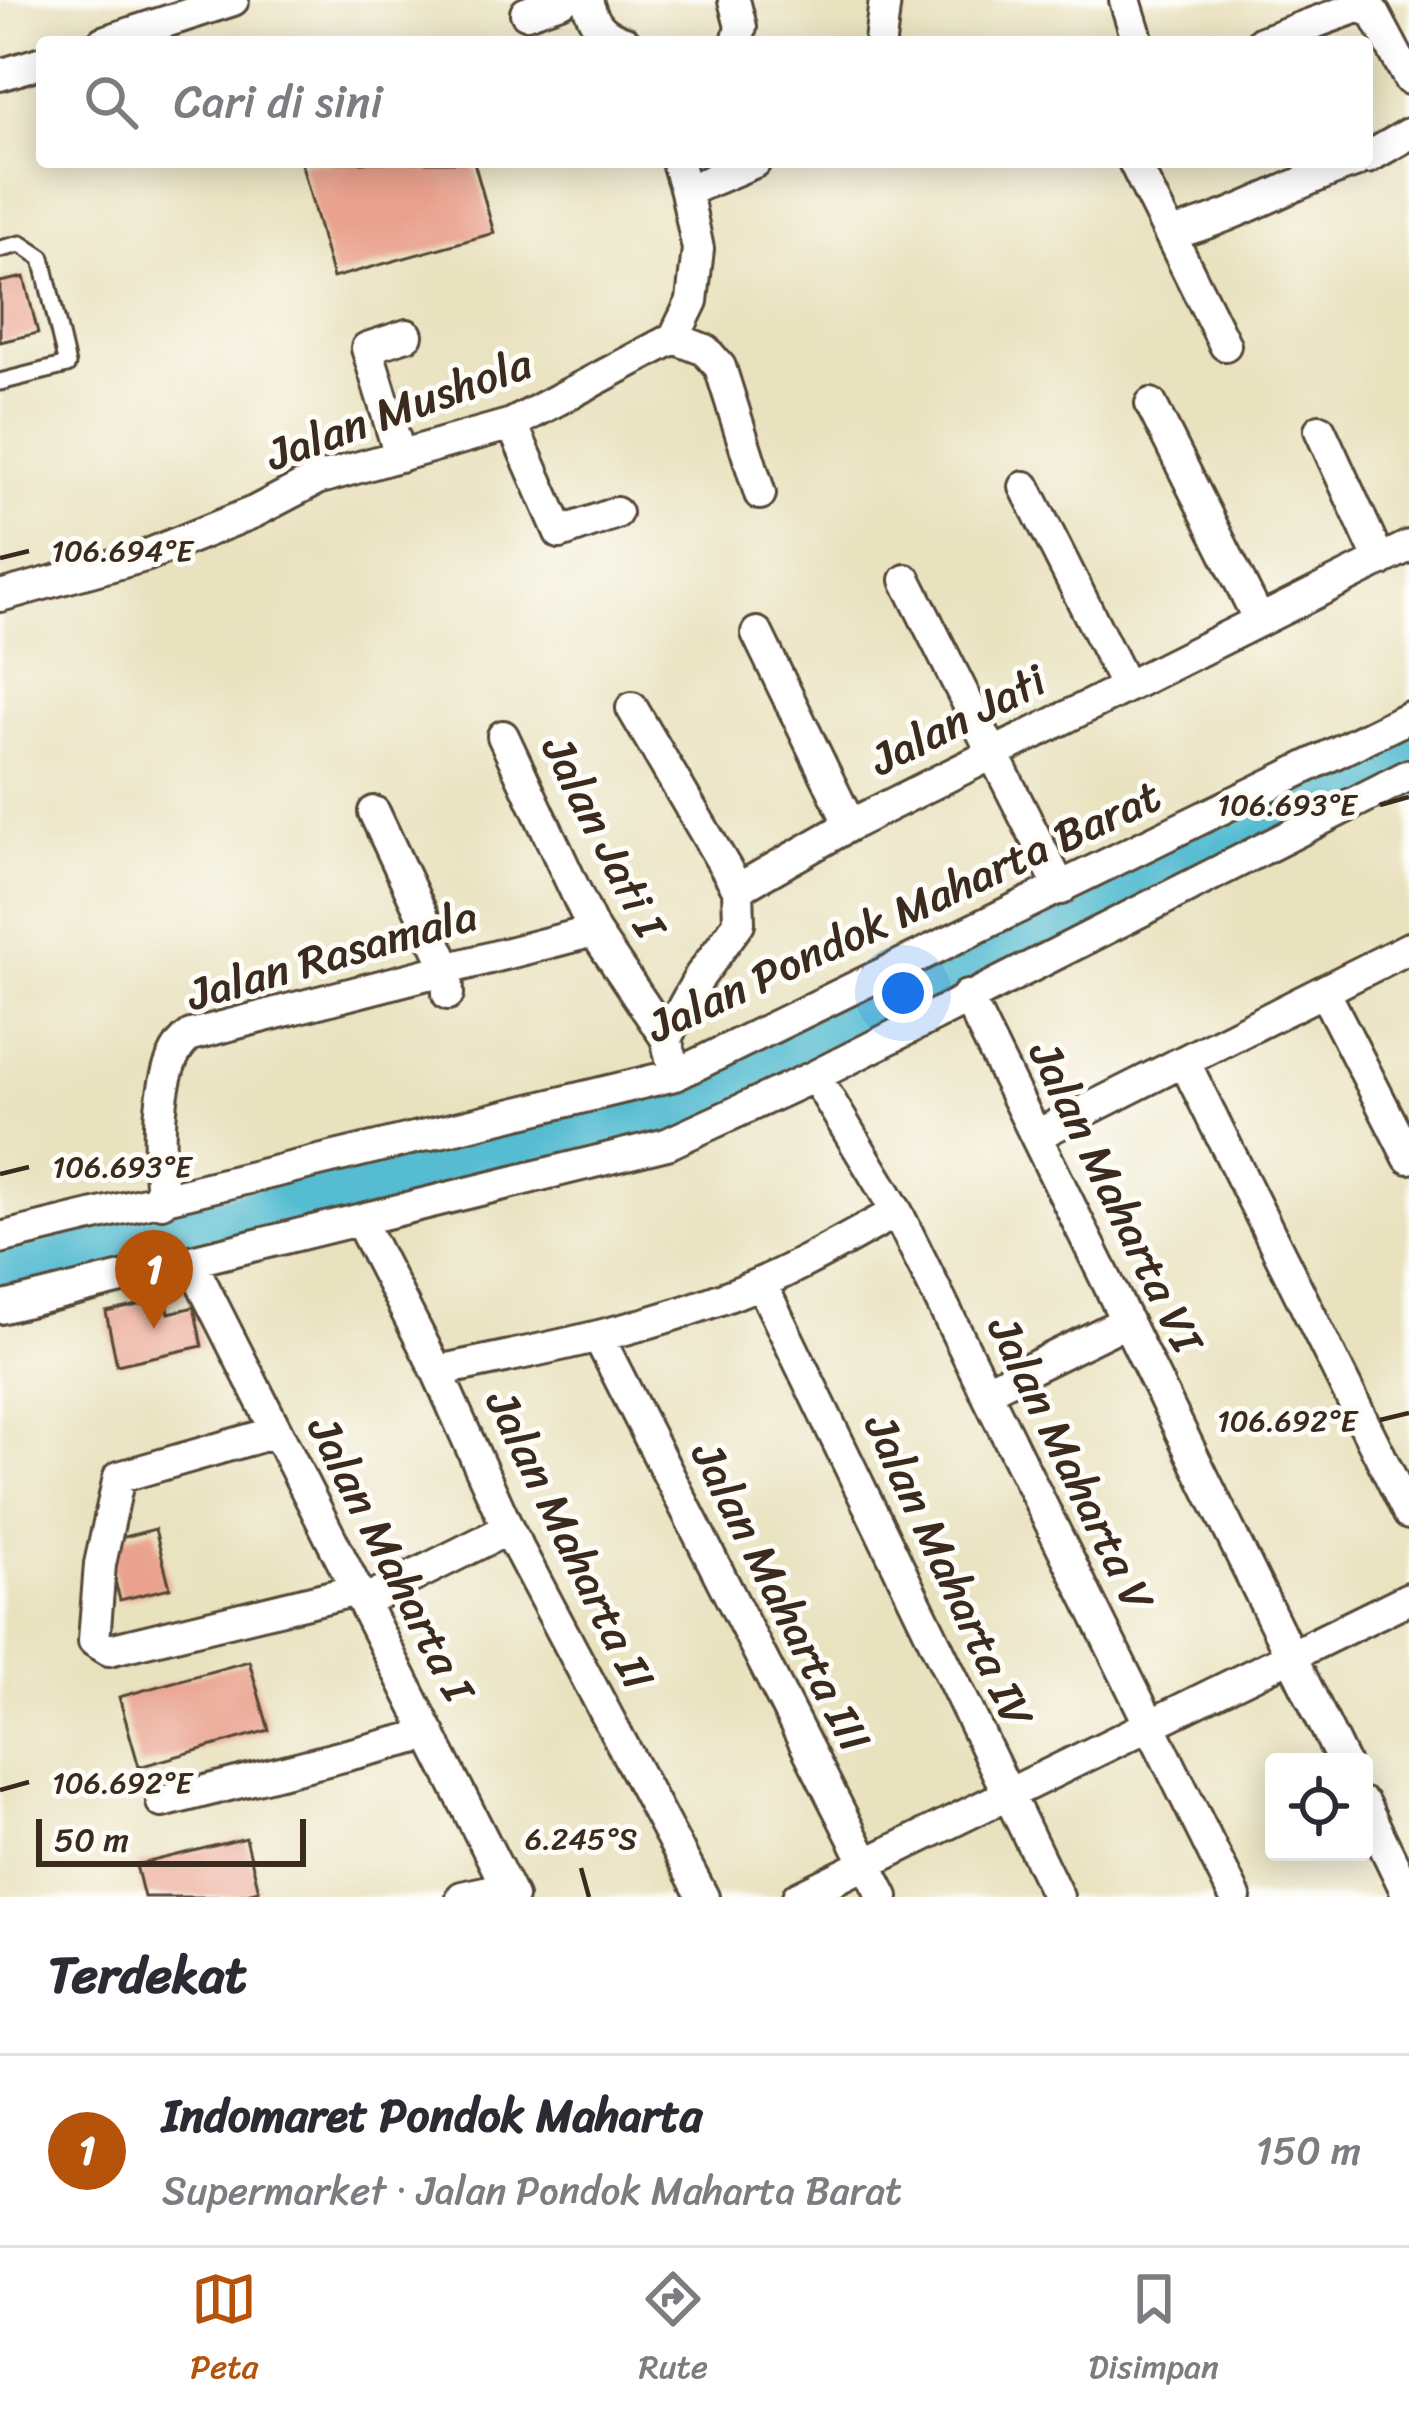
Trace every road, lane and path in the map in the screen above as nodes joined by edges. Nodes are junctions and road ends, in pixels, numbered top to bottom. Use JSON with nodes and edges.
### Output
{"nodes":[{"id":1,"x":232,"y":0,"type":"edge"},
{"id":2,"x":563,"y":0,"type":"edge"},
{"id":3,"x":587,"y":0,"type":"edge"},
{"id":4,"x":734,"y":0,"type":"edge"},
{"id":5,"x":860,"y":0,"type":"edge"},
{"id":6,"x":885,"y":0,"type":"edge"},
{"id":7,"x":1125,"y":0,"type":"edge"},
{"id":8,"x":526,"y":13,"type":"dead end"},
{"id":9,"x":121,"y":36,"type":"edge"},
{"id":10,"x":607,"y":36,"type":"edge"},
{"id":11,"x":739,"y":36,"type":"edge"},
{"id":12,"x":879,"y":36,"type":"edge"},
{"id":13,"x":880,"y":36,"type":"edge"},
{"id":14,"x":1136,"y":36,"type":"edge"},
{"id":15,"x":1278,"y":36,"type":"edge"},
{"id":16,"x":36,"y":64,"type":"edge"},
{"id":17,"x":0,"y":75,"type":"edge"},
{"id":18,"x":1409,"y":79,"type":"edge"},
{"id":19,"x":1409,"y":134,"type":"edge"},
{"id":20,"x":1373,"y":155,"type":"edge"},
{"id":21,"x":726,"y":168,"type":"edge"},
{"id":22,"x":1136,"y":168,"type":"edge"},
{"id":23,"x":1338,"y":168,"type":"edge"},
{"id":24,"x":682,"y":177,"type":"edge"},
{"id":25,"x":1174,"y":233,"type":"junction"},
{"id":26,"x":0,"y":250,"type":"edge"},
{"id":27,"x":407,"y":335,"type":"dead end"},
{"id":28,"x":674,"y":338,"type":"junction"},
{"id":29,"x":1225,"y":345,"type":"dead end"},
{"id":30,"x":0,"y":382,"type":"edge"},
{"id":31,"x":1151,"y":404,"type":"dead end"},
{"id":32,"x":512,"y":424,"type":"junction"},
{"id":33,"x":1320,"y":430,"type":"dead end"},
{"id":34,"x":400,"y":456,"type":"junction"},
{"id":35,"x":1025,"y":487,"type":"dead end"},
{"id":36,"x":760,"y":494,"type":"dead end"},
{"id":37,"x":616,"y":513,"type":"dead end"},
{"id":38,"x":1409,"y":546,"type":"edge"},
{"id":39,"x":1380,"y":561,"type":"junction"},
{"id":40,"x":906,"y":580,"type":"dead end"},
{"id":41,"x":0,"y":596,"type":"edge"},
{"id":42,"x":1258,"y":618,"type":"junction"},
{"id":43,"x":758,"y":633,"type":"dead end"},
{"id":44,"x":1126,"y":687,"type":"junction"},
{"id":45,"x":632,"y":707,"type":"dead end"},
{"id":46,"x":1409,"y":717,"type":"edge"},
{"id":47,"x":503,"y":736,"type":"dead end"},
{"id":48,"x":992,"y":753,"type":"junction"},
{"id":49,"x":1406,"y":785,"type":"edge"},
{"id":50,"x":374,"y":812,"type":"dead end"},
{"id":51,"x":850,"y":825,"type":"junction"},
{"id":52,"x":738,"y":889,"type":"junction"},
{"id":53,"x":1061,"y":889,"type":"junction"},
{"id":54,"x":594,"y":931,"type":"junction"},
{"id":55,"x":1409,"y":948,"type":"edge"},
{"id":56,"x":448,"y":981,"type":"junction"},
{"id":57,"x":1324,"y":991,"type":"junction"},
{"id":58,"x":968,"y":996,"type":"junction"},
{"id":59,"x":666,"y":1038,"type":"junction"},
{"id":60,"x":1184,"y":1061,"type":"junction"},
{"id":61,"x":675,"y":1075,"type":"junction"},
{"id":62,"x":815,"y":1076,"type":"junction"},
{"id":63,"x":1037,"y":1136,"type":"junction"},
{"id":64,"x":1409,"y":1158,"type":"edge"},
{"id":65,"x":162,"y":1202,"type":"junction"},
{"id":66,"x":897,"y":1212,"type":"junction"},
{"id":67,"x":360,"y":1221,"type":"junction"},
{"id":68,"x":0,"y":1238,"type":"edge"},
{"id":69,"x":191,"y":1262,"type":"junction"},
{"id":70,"x":761,"y":1283,"type":"junction"},
{"id":71,"x":0,"y":1308,"type":"edge"},
{"id":72,"x":1127,"y":1321,"type":"junction"},
{"id":73,"x":599,"y":1338,"type":"junction"},
{"id":74,"x":437,"y":1371,"type":"junction"},
{"id":75,"x":985,"y":1391,"type":"junction"},
{"id":76,"x":276,"y":1432,"type":"junction"},
{"id":77,"x":1409,"y":1514,"type":"edge"},
{"id":78,"x":508,"y":1529,"type":"junction"},
{"id":79,"x":360,"y":1595,"type":"junction"},
{"id":80,"x":1409,"y":1598,"type":"edge"},
{"id":81,"x":1292,"y":1657,"type":"junction"},
{"id":82,"x":1150,"y":1726,"type":"junction"},
{"id":83,"x":430,"y":1734,"type":"junction"},
{"id":84,"x":1339,"y":1753,"type":"edge"},
{"id":85,"x":1006,"y":1798,"type":"junction"},
{"id":86,"x":162,"y":1802,"type":"dead end"},
{"id":87,"x":1373,"y":1823,"type":"edge"},
{"id":88,"x":866,"y":1864,"type":"junction"},
{"id":89,"x":510,"y":1892,"type":"edge"},
{"id":90,"x":462,"y":1897,"type":"edge"},
{"id":91,"x":703,"y":1897,"type":"edge"},
{"id":92,"x":798,"y":1897,"type":"edge"},
{"id":93,"x":883,"y":1897,"type":"edge"},
{"id":94,"x":1058,"y":1897,"type":"edge"},
{"id":95,"x":1235,"y":1897,"type":"edge"},
{"id":96,"x":1409,"y":1897,"type":"edge"}],
"edges":[{"from":1,"to":9,"type":"street"},
{"from":2,"to":8,"type":"street"},
{"from":3,"to":10,"type":"street"},
{"from":4,"to":11,"type":"street"},
{"from":5,"to":12,"type":"street"},
{"from":6,"to":13,"type":"street"},
{"from":7,"to":14,"type":"street"},
{"from":15,"to":18,"type":"street"},
{"from":16,"to":17,"type":"street"},
{"from":19,"to":20,"type":"street"},
{"from":21,"to":24,"type":"street"},
{"from":22,"to":25,"type":"street"},
{"from":23,"to":25,"type":"street"},
{"from":24,"to":28,"type":"street"},
{"from":25,"to":29,"type":"street"},
{"from":26,"to":30,"type":"lane"},
{"from":27,"to":34,"type":"street"},
{"from":28,"to":32,"type":"street","name":"Jalan Mushola"},
{"from":28,"to":36,"type":"street"},
{"from":31,"to":42,"type":"street"},
{"from":32,"to":34,"type":"street","name":"Jalan Mushola"},
{"from":32,"to":37,"type":"street"},
{"from":33,"to":39,"type":"street"},
{"from":34,"to":41,"type":"street","name":"Jalan Mushola"},
{"from":35,"to":44,"type":"street"},
{"from":38,"to":39,"type":"street","name":"Jalan Jati"},
{"from":39,"to":42,"type":"street","name":"Jalan Jati"},
{"from":40,"to":48,"type":"street"},
{"from":42,"to":44,"type":"street","name":"Jalan Jati"},
{"from":43,"to":51,"type":"street"},
{"from":44,"to":48,"type":"street","name":"Jalan Jati"},
{"from":45,"to":52,"type":"street"},
{"from":46,"to":53,"type":"street","name":"Jalan Pondok Maharta Barat"},
{"from":47,"to":54,"type":"street","name":"Jalan Jati I"},
{"from":48,"to":51,"type":"street","name":"Jalan Jati"},
{"from":48,"to":53,"type":"street"},
{"from":49,"to":58,"type":"street"},
{"from":50,"to":56,"type":"street"},
{"from":51,"to":52,"type":"street","name":"Jalan Jati"},
{"from":52,"to":59,"type":"street"},
{"from":53,"to":61,"type":"street","name":"Jalan Pondok Maharta Barat"},
{"from":54,"to":56,"type":"street","name":"Jalan Rasamala"},
{"from":54,"to":59,"type":"street","name":"Jalan Jati I"},
{"from":55,"to":57,"type":"street"},
{"from":56,"to":65,"type":"street","name":"Jalan Rasamala"},
{"from":57,"to":60,"type":"street"},
{"from":57,"to":64,"type":"street"},
{"from":58,"to":62,"type":"street"},
{"from":58,"to":63,"type":"street","name":"Jalan Maharta VI"},
{"from":59,"to":61,"type":"street"},
{"from":60,"to":63,"type":"street"},
{"from":60,"to":77,"type":"street"},
{"from":61,"to":65,"type":"street","name":"Jalan Pondok Maharta Barat"},
{"from":62,"to":66,"type":"street","name":"Jalan Maharta V"},
{"from":62,"to":67,"type":"street"},
{"from":63,"to":72,"type":"street","name":"Jalan Maharta VI"},
{"from":65,"to":68,"type":"street","name":"Jalan Pondok Maharta Barat"},
{"from":66,"to":70,"type":"street"},
{"from":66,"to":75,"type":"street","name":"Jalan Maharta V"},
{"from":67,"to":69,"type":"street"},
{"from":67,"to":74,"type":"street","name":"Jalan Maharta II"},
{"from":69,"to":71,"type":"street"},
{"from":69,"to":76,"type":"street","name":"Jalan Maharta I"},
{"from":70,"to":73,"type":"street"},
{"from":70,"to":85,"type":"street","name":"Jalan Maharta IV"},
{"from":72,"to":75,"type":"street"},
{"from":72,"to":81,"type":"street","name":"Jalan Maharta VI"},
{"from":73,"to":74,"type":"street"},
{"from":73,"to":88,"type":"street","name":"Jalan Maharta III"},
{"from":74,"to":78,"type":"street","name":"Jalan Maharta II"},
{"from":75,"to":82,"type":"street","name":"Jalan Maharta V"},
{"from":76,"to":79,"type":"street","name":"Jalan Maharta I"},
{"from":76,"to":79,"type":"street"},
{"from":78,"to":79,"type":"street"},
{"from":78,"to":91,"type":"street","name":"Jalan Maharta II"},
{"from":79,"to":83,"type":"street","name":"Jalan Maharta I"},
{"from":80,"to":81,"type":"street"},
{"from":81,"to":82,"type":"street"},
{"from":81,"to":84,"type":"street","name":"Jalan Maharta VI"},
{"from":82,"to":85,"type":"street"},
{"from":82,"to":95,"type":"street","name":"Jalan Maharta V"},
{"from":83,"to":86,"type":"street"},
{"from":83,"to":89,"type":"street","name":"Jalan Maharta I"},
{"from":85,"to":88,"type":"street"},
{"from":85,"to":94,"type":"street","name":"Jalan Maharta IV"},
{"from":87,"to":96,"type":"street"},
{"from":88,"to":92,"type":"street"},
{"from":88,"to":93,"type":"street","name":"Jalan Maharta III"},
{"from":89,"to":90,"type":"street"}]}
